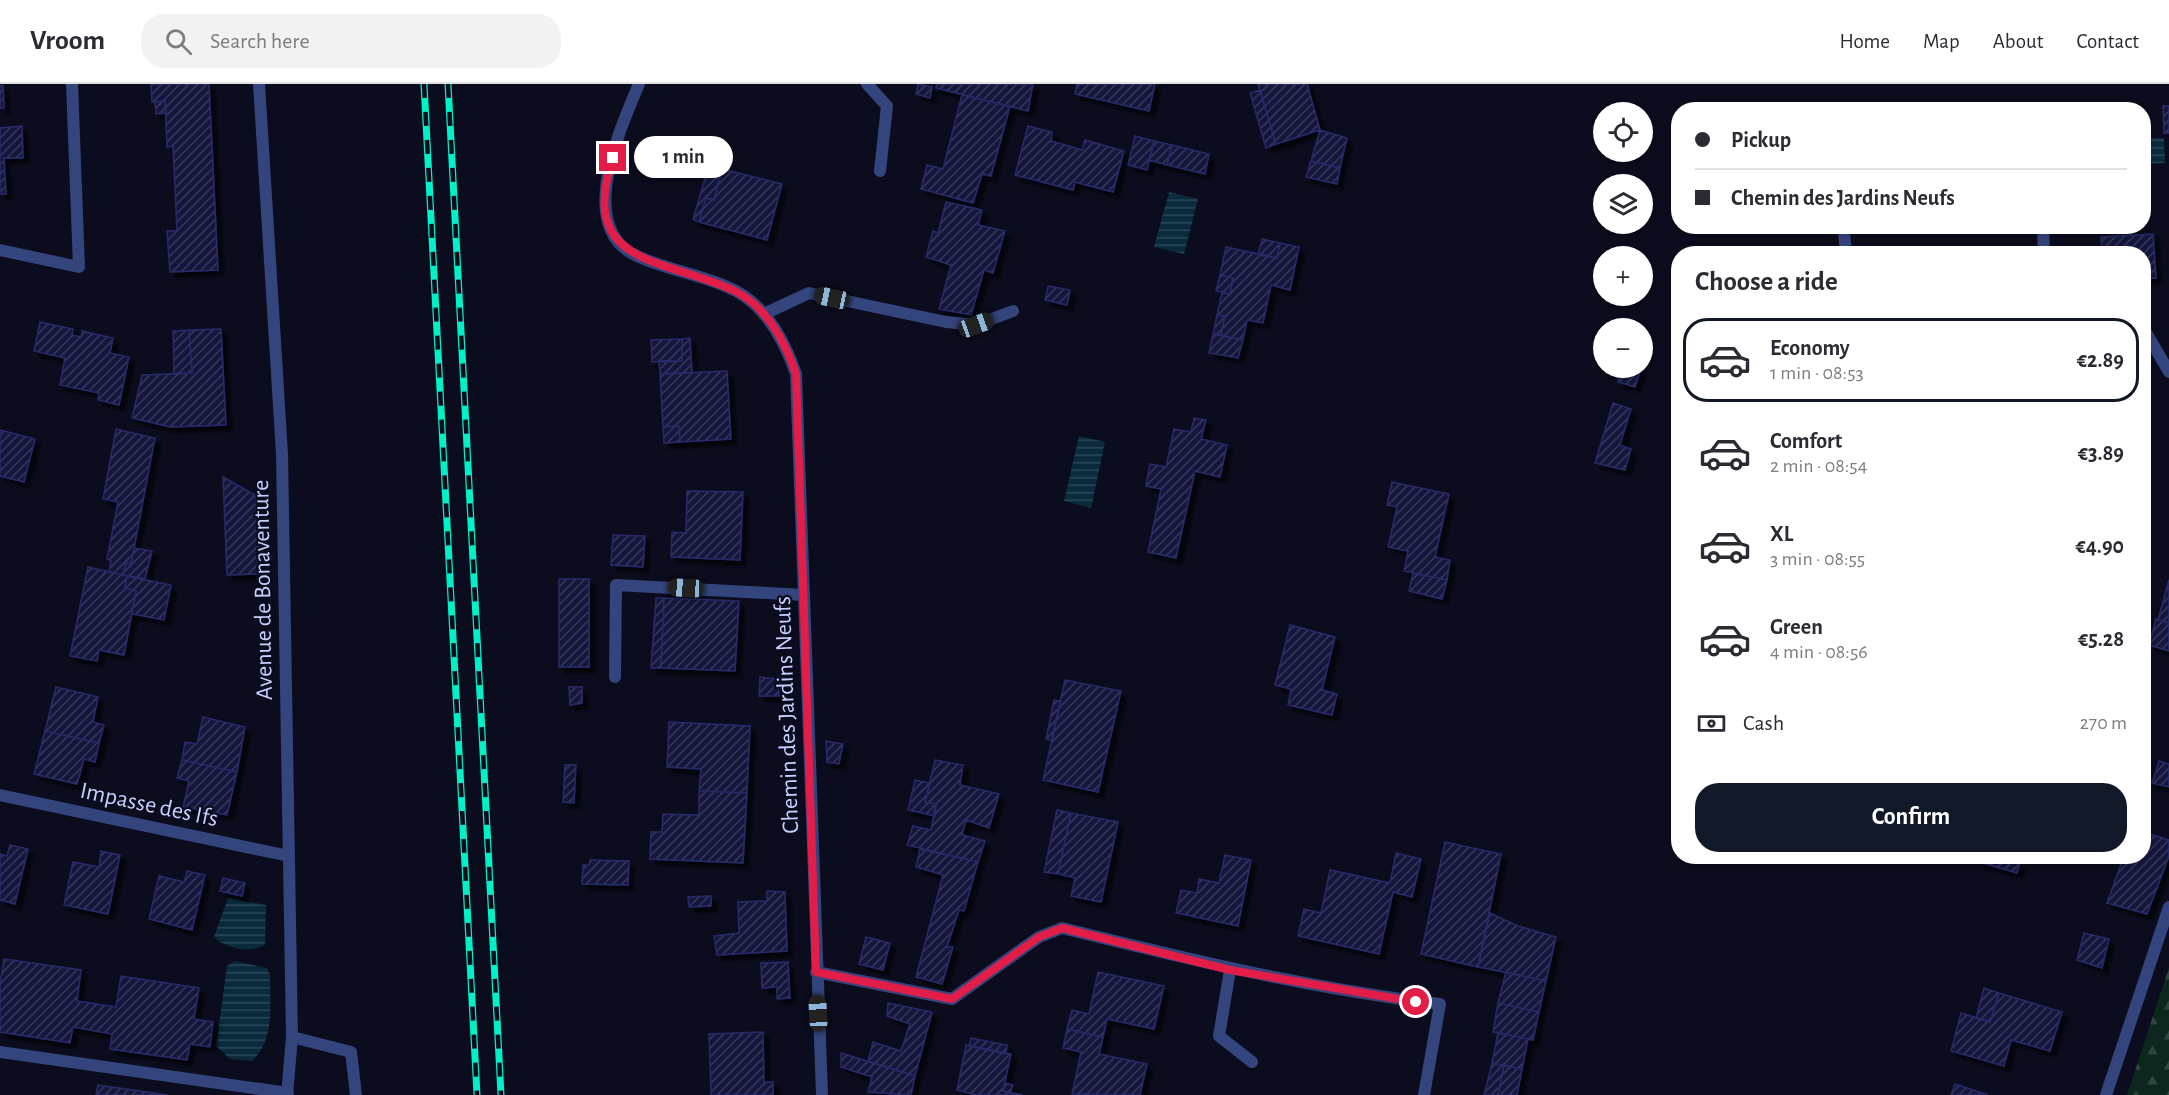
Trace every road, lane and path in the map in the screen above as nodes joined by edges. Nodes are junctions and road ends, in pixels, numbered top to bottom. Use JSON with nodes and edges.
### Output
{"nodes":[{"id":1,"x":72,"y":84,"type":"edge"},
{"id":2,"x":259,"y":84,"type":"edge"},
{"id":3,"x":639,"y":84,"type":"edge"},
{"id":4,"x":867,"y":84,"type":"edge"},
{"id":5,"x":880,"y":171,"type":"dead end"},
{"id":6,"x":0,"y":250,"type":"edge"},
{"id":7,"x":1013,"y":311,"type":"dead end"},
{"id":8,"x":764,"y":314,"type":"junction"},
{"id":9,"x":2151,"y":341,"type":"edge"},
{"id":10,"x":2169,"y":372,"type":"edge"},
{"id":11,"x":804,"y":595,"type":"junction"},
{"id":12,"x":615,"y":677,"type":"dead end"},
{"id":13,"x":0,"y":795,"type":"edge"},
{"id":14,"x":289,"y":856,"type":"junction"},
{"id":15,"x":2169,"y":907,"type":"edge"},
{"id":16,"x":1230,"y":970,"type":"junction"},
{"id":17,"x":816,"y":972,"type":"junction"},
{"id":18,"x":292,"y":1037,"type":"junction"},
{"id":19,"x":0,"y":1052,"type":"edge"},
{"id":20,"x":1252,"y":1062,"type":"dead end"},
{"id":21,"x":288,"y":1094,"type":"edge"},
{"id":22,"x":356,"y":1095,"type":"edge"},
{"id":23,"x":822,"y":1095,"type":"edge"},
{"id":24,"x":1424,"y":1095,"type":"edge"},
{"id":25,"x":2106,"y":1095,"type":"edge"}],
"edges":[{"from":1,"to":6,"type":"street"},
{"from":2,"to":14,"type":"street","name":"Avenue de Bonaventure"},
{"from":3,"to":8,"type":"street","name":"Chemin des Jardins Neufs"},
{"from":4,"to":5,"type":"street"},
{"from":7,"to":8,"type":"street"},
{"from":8,"to":11,"type":"street","name":"Chemin des Jardins Neufs"},
{"from":9,"to":10,"type":"street"},
{"from":11,"to":12,"type":"street"},
{"from":11,"to":17,"type":"street","name":"Chemin des Jardins Neufs"},
{"from":13,"to":14,"type":"street","name":"Impasse des Ifs"},
{"from":14,"to":18,"type":"street","name":"Avenue de Bonaventure"},
{"from":15,"to":25,"type":"street"},
{"from":16,"to":17,"type":"street"},
{"from":16,"to":20,"type":"street"},
{"from":16,"to":24,"type":"street"},
{"from":17,"to":23,"type":"street","name":"Chemin des Jardins Neufs"},
{"from":18,"to":21,"type":"street","name":"Avenue de Bonaventure"},
{"from":18,"to":22,"type":"street"},
{"from":19,"to":21,"type":"street"}]}
